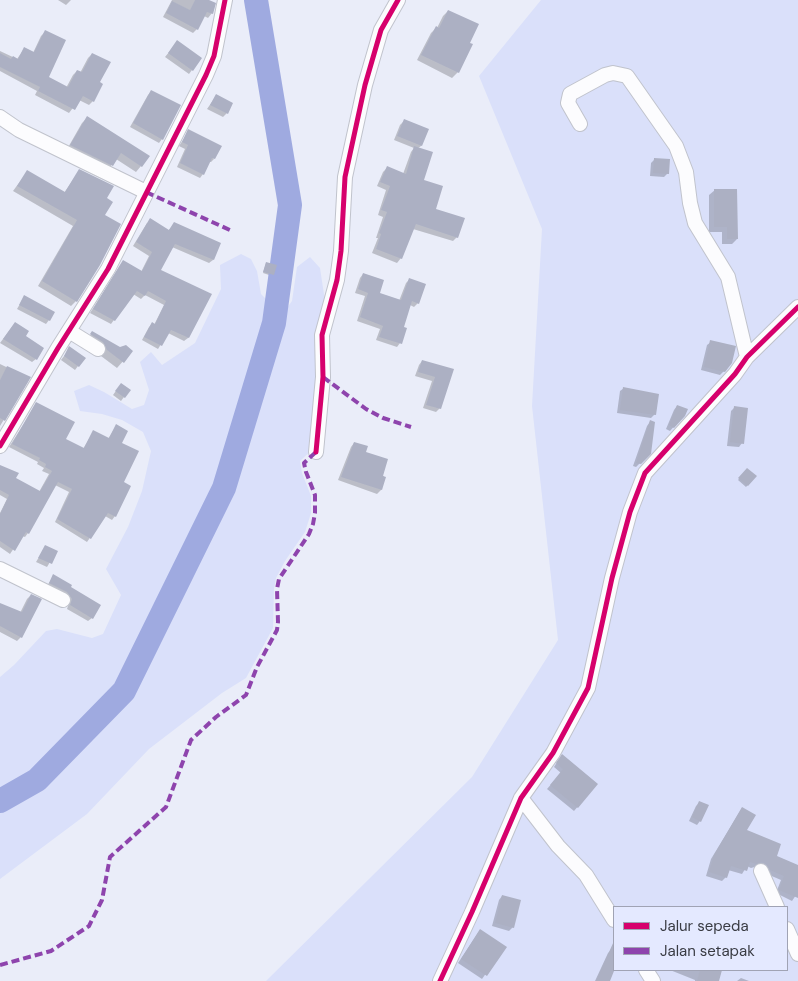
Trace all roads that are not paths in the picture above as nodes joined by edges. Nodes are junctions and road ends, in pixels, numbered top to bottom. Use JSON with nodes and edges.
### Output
{"nodes":[{"id":1,"x":225,"y":0,"type":"edge"},
{"id":2,"x":398,"y":0,"type":"edge"},
{"id":3,"x":0,"y":117,"type":"edge"},
{"id":4,"x":580,"y":124,"type":"dead end"},
{"id":5,"x":146,"y":192,"type":"junction"},
{"id":6,"x":798,"y":307,"type":"edge"},
{"id":7,"x":69,"y":330,"type":"junction"},
{"id":8,"x":98,"y":349,"type":"dead end"},
{"id":9,"x":747,"y":358,"type":"junction"},
{"id":10,"x":0,"y":446,"type":"edge"},
{"id":11,"x":316,"y":452,"type":"dead end"},
{"id":12,"x":0,"y":569,"type":"edge"},
{"id":13,"x":63,"y":600,"type":"dead end"},
{"id":14,"x":521,"y":798,"type":"junction"},
{"id":15,"x":761,"y":872,"type":"dead end"},
{"id":16,"x":777,"y":906,"type":"edge"},
{"id":17,"x":613,"y":918,"type":"edge"},
{"id":18,"x":788,"y":931,"type":"edge"},
{"id":19,"x":798,"y":954,"type":"edge"},
{"id":20,"x":440,"y":981,"type":"edge"}],
"edges":[{"from":1,"to":5,"type":"street"},
{"from":2,"to":11,"type":"street"},
{"from":3,"to":5,"type":"street"},
{"from":4,"to":9,"type":"street"},
{"from":5,"to":7,"type":"street"},
{"from":6,"to":9,"type":"street"},
{"from":7,"to":8,"type":"street"},
{"from":7,"to":10,"type":"street"},
{"from":9,"to":14,"type":"street"},
{"from":12,"to":13,"type":"street"},
{"from":14,"to":17,"type":"street"},
{"from":14,"to":20,"type":"street"},
{"from":15,"to":16,"type":"street"},
{"from":18,"to":19,"type":"street"}]}
